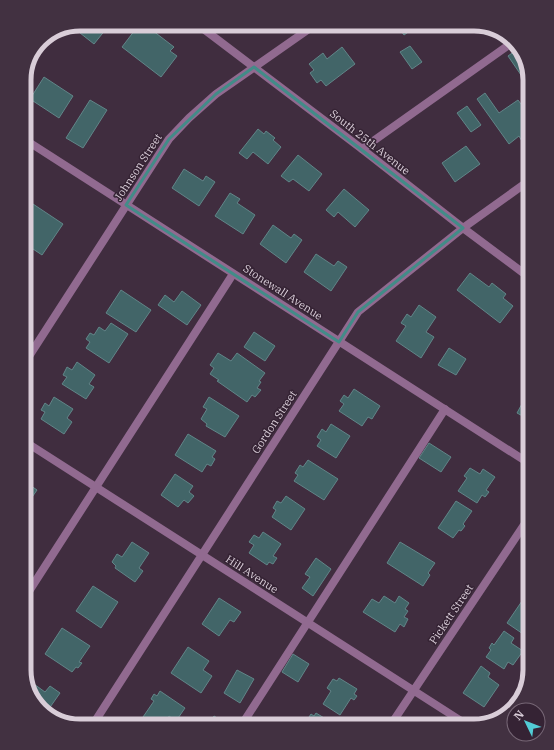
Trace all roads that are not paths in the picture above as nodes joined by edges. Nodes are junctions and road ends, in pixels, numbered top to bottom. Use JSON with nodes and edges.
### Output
{"nodes":[{"id":1,"x":206,"y":31,"type":"edge"},
{"id":2,"x":306,"y":31,"type":"edge"},
{"id":3,"x":509,"y":45,"type":"edge"},
{"id":4,"x":254,"y":67,"type":"junction"},
{"id":5,"x":31,"y":144,"type":"edge"},
{"id":6,"x":362,"y":149,"type":"junction"},
{"id":7,"x":523,"y":185,"type":"edge"},
{"id":8,"x":126,"y":205,"type":"junction"},
{"id":9,"x":463,"y":228,"type":"junction"},
{"id":10,"x":523,"y":273,"type":"edge"},
{"id":11,"x":233,"y":274,"type":"junction"},
{"id":12,"x":339,"y":342,"type":"junction"},
{"id":13,"x":31,"y":353,"type":"edge"},
{"id":14,"x":445,"y":410,"type":"junction"},
{"id":15,"x":31,"y":445,"type":"edge"},
{"id":16,"x":523,"y":460,"type":"edge"},
{"id":17,"x":96,"y":487,"type":"junction"},
{"id":18,"x":523,"y":526,"type":"edge"},
{"id":19,"x":202,"y":555,"type":"junction"},
{"id":20,"x":31,"y":587,"type":"edge"},
{"id":21,"x":308,"y":622,"type":"junction"},
{"id":22,"x":413,"y":690,"type":"junction"},
{"id":23,"x":97,"y":719,"type":"edge"},
{"id":24,"x":246,"y":719,"type":"edge"},
{"id":25,"x":394,"y":719,"type":"edge"},
{"id":26,"x":458,"y":719,"type":"edge"}],
"edges":[{"from":1,"to":4,"type":"street","name":"South 25th Avenue"},
{"from":2,"to":4,"type":"street","name":"Johnson Street"},
{"from":3,"to":6,"type":"street"},
{"from":4,"to":6,"type":"street","name":"South 25th Avenue"},
{"from":4,"to":8,"type":"street","name":"Johnson Street"},
{"from":5,"to":8,"type":"street","name":"Stonewall Avenue"},
{"from":6,"to":9,"type":"street","name":"South 25th Avenue"},
{"from":7,"to":9,"type":"street","name":"Gordon Street"},
{"from":8,"to":11,"type":"street","name":"Stonewall Avenue"},
{"from":8,"to":13,"type":"street","name":"Johnson Street"},
{"from":9,"to":10,"type":"street","name":"South 25th Avenue"},
{"from":9,"to":12,"type":"street","name":"Gordon Street"},
{"from":11,"to":12,"type":"street","name":"Stonewall Avenue"},
{"from":11,"to":17,"type":"street"},
{"from":12,"to":14,"type":"street","name":"Stonewall Avenue"},
{"from":12,"to":19,"type":"street","name":"Gordon Street"},
{"from":14,"to":16,"type":"street","name":"Stonewall Avenue"},
{"from":14,"to":21,"type":"street"},
{"from":15,"to":17,"type":"street","name":"Hill Avenue"},
{"from":17,"to":19,"type":"street","name":"Hill Avenue"},
{"from":17,"to":20,"type":"street"},
{"from":18,"to":22,"type":"street","name":"Pickett Street"},
{"from":19,"to":21,"type":"street","name":"Hill Avenue"},
{"from":19,"to":23,"type":"street","name":"Gordon Street"},
{"from":21,"to":22,"type":"street","name":"Hill Avenue"},
{"from":21,"to":24,"type":"street"},
{"from":22,"to":25,"type":"street","name":"Pickett Street"},
{"from":22,"to":26,"type":"street","name":"Hill Avenue"}]}
